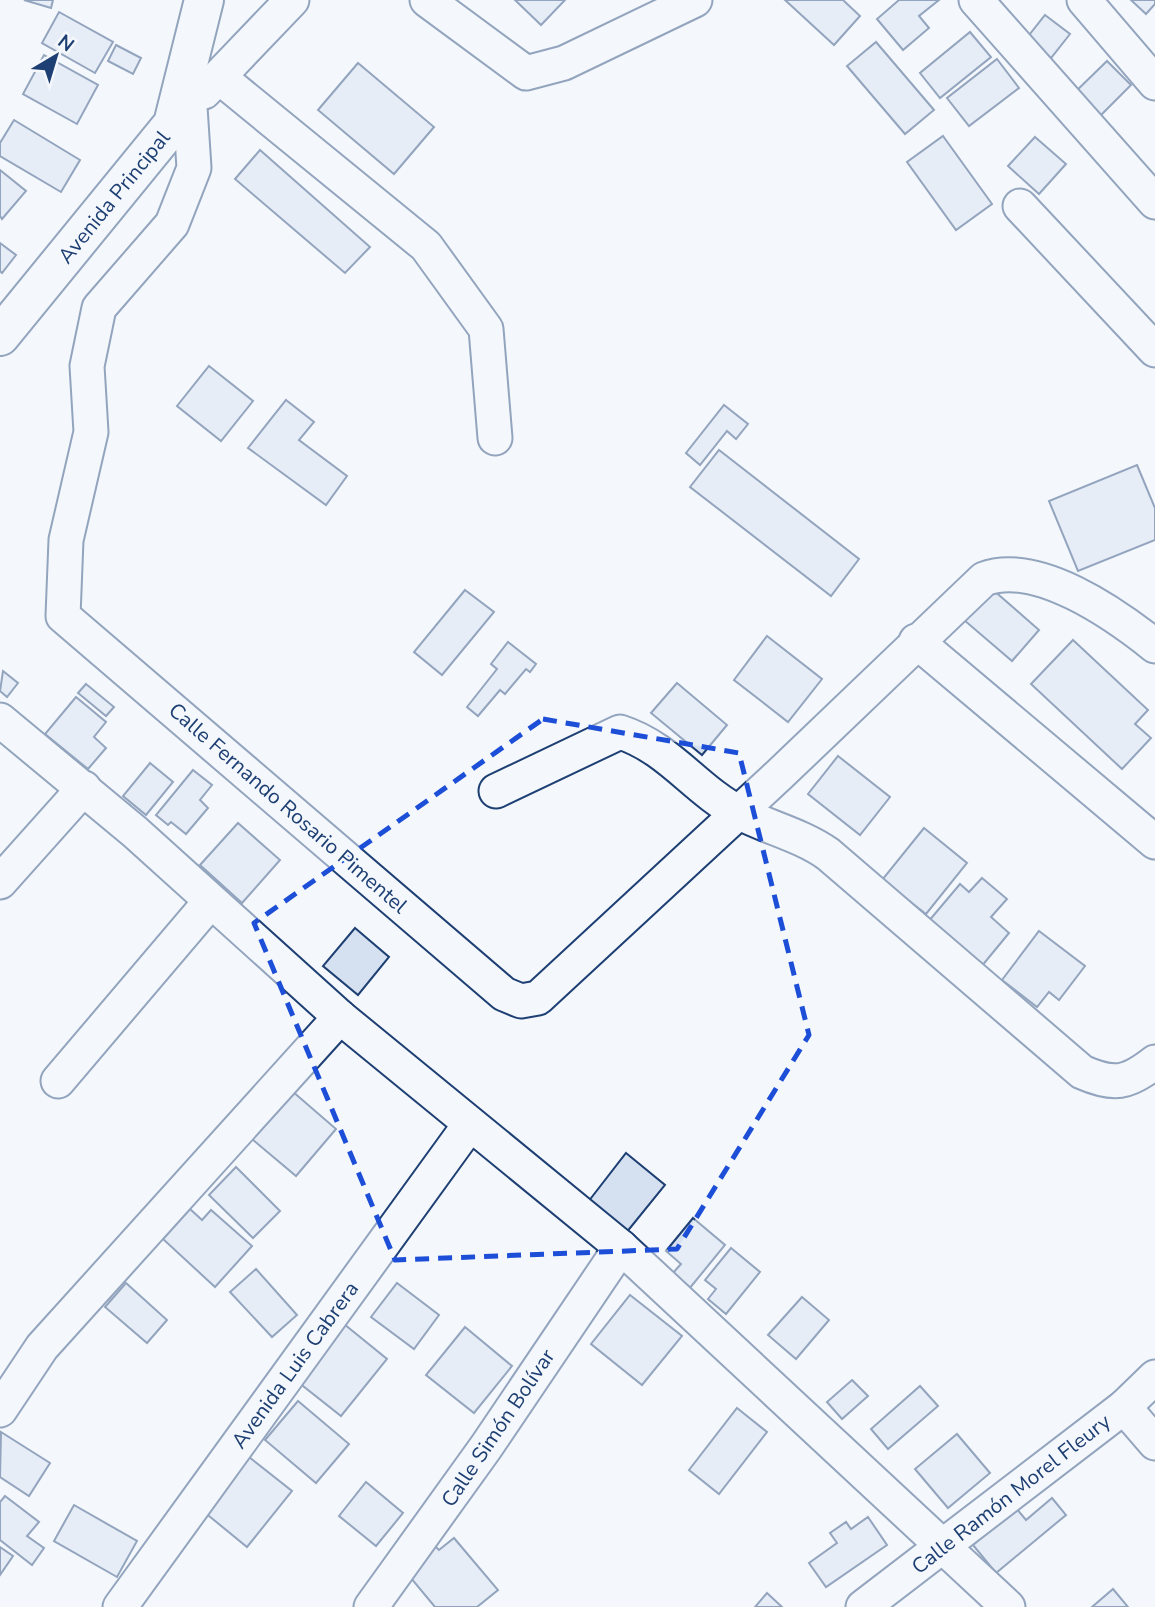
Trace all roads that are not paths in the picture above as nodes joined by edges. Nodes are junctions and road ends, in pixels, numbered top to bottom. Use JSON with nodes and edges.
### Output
{"nodes":[{"id":1,"x":204,"y":0,"type":"edge"},
{"id":2,"x":292,"y":0,"type":"edge"},
{"id":3,"x":427,"y":0,"type":"edge"},
{"id":4,"x":695,"y":0,"type":"edge"},
{"id":5,"x":976,"y":0,"type":"edge"},
{"id":6,"x":1084,"y":0,"type":"edge"},
{"id":7,"x":1151,"y":72,"type":"edge"},
{"id":8,"x":219,"y":77,"type":"junction"},
{"id":9,"x":181,"y":115,"type":"junction"},
{"id":10,"x":1155,"y":202,"type":"edge"},
{"id":11,"x":1020,"y":206,"type":"dead end"},
{"id":12,"x":0,"y":336,"type":"edge"},
{"id":13,"x":1155,"y":350,"type":"edge"},
{"id":14,"x":495,"y":438,"type":"dead end"},
{"id":15,"x":916,"y":641,"type":"junction"},
{"id":16,"x":1155,"y":646,"type":"edge"},
{"id":17,"x":0,"y":720,"type":"edge"},
{"id":18,"x":84,"y":788,"type":"junction"},
{"id":19,"x":496,"y":791,"type":"dead end"},
{"id":20,"x":738,"y":813,"type":"junction"},
{"id":21,"x":1155,"y":842,"type":"edge"},
{"id":22,"x":0,"y":882,"type":"edge"},
{"id":23,"x":210,"y":902,"type":"junction"},
{"id":24,"x":340,"y":1017,"type":"junction"},
{"id":25,"x":1155,"y":1062,"type":"edge"},
{"id":26,"x":58,"y":1081,"type":"dead end"},
{"id":27,"x":470,"y":1124,"type":"junction"},
{"id":28,"x":621,"y":1247,"type":"junction"},
{"id":29,"x":1155,"y":1377,"type":"edge"},
{"id":30,"x":1124,"y":1407,"type":"junction"},
{"id":31,"x":0,"y":1410,"type":"edge"},
{"id":32,"x":1155,"y":1444,"type":"edge"},
{"id":33,"x":943,"y":1547,"type":"junction"},
{"id":34,"x":120,"y":1607,"type":"edge"},
{"id":35,"x":371,"y":1607,"type":"edge"},
{"id":36,"x":863,"y":1607,"type":"edge"},
{"id":37,"x":1007,"y":1607,"type":"edge"}],
"edges":[{"from":1,"to":9,"type":"main road","name":"Avenida Principal"},
{"from":2,"to":8,"type":"street"},
{"from":3,"to":4,"type":"street"},
{"from":5,"to":10,"type":"street"},
{"from":6,"to":7,"type":"street"},
{"from":8,"to":9,"type":"street"},
{"from":8,"to":14,"type":"street"},
{"from":9,"to":12,"type":"main road","name":"Avenida Principal"},
{"from":9,"to":20,"type":"street","name":"Calle Fernando Rosario Pimentel"},
{"from":11,"to":13,"type":"street"},
{"from":15,"to":16,"type":"street","name":"Calle Fernando Rosario Pimentel"},
{"from":15,"to":20,"type":"street","name":"Calle Fernando Rosario Pimentel"},
{"from":15,"to":21,"type":"street"},
{"from":17,"to":18,"type":"street"},
{"from":18,"to":22,"type":"street"},
{"from":18,"to":23,"type":"street"},
{"from":19,"to":20,"type":"street"},
{"from":20,"to":25,"type":"street"},
{"from":23,"to":24,"type":"street"},
{"from":23,"to":26,"type":"street"},
{"from":24,"to":27,"type":"street"},
{"from":24,"to":31,"type":"street"},
{"from":27,"to":28,"type":"street"},
{"from":27,"to":34,"type":"street","name":"Avenida Luis Cabrera"},
{"from":28,"to":33,"type":"street"},
{"from":28,"to":35,"type":"street","name":"Calle Simón Bolívar"},
{"from":29,"to":30,"type":"street","name":"Calle Ramón Morel Fleury"},
{"from":30,"to":32,"type":"street"},
{"from":30,"to":33,"type":"street","name":"Calle Ramón Morel Fleury"},
{"from":33,"to":36,"type":"street","name":"Calle Ramón Morel Fleury"},
{"from":33,"to":37,"type":"street"}]}
